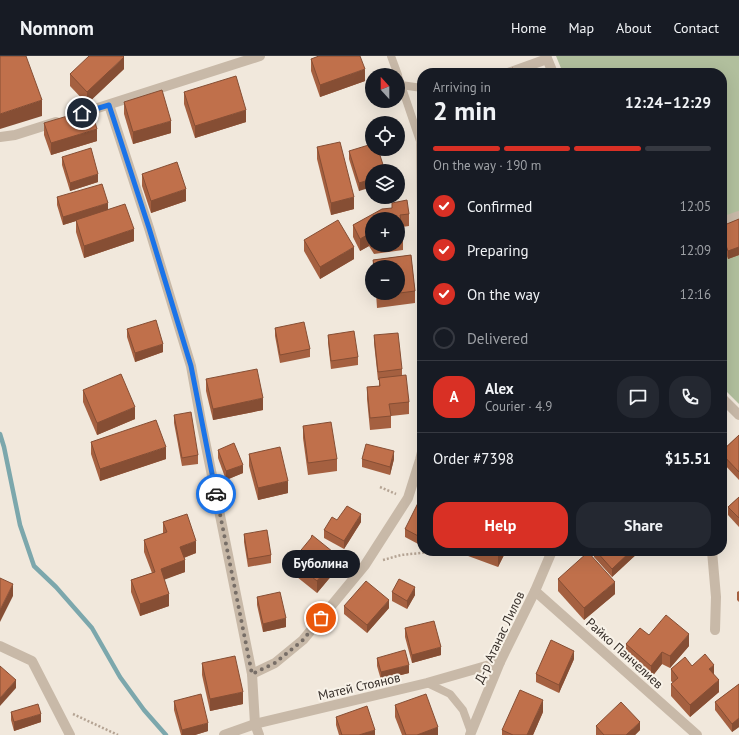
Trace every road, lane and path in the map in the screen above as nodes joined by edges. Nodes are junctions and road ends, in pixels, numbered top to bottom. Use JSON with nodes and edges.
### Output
{"nodes":[{"id":1,"x":260,"y":56,"type":"edge"},
{"id":2,"x":391,"y":56,"type":"edge"},
{"id":3,"x":546,"y":57,"type":"edge"},
{"id":4,"x":395,"y":68,"type":"edge"},
{"id":5,"x":520,"y":68,"type":"edge"},
{"id":6,"x":551,"y":68,"type":"edge"},
{"id":7,"x":405,"y":86,"type":"edge"},
{"id":8,"x":417,"y":87,"type":"edge"},
{"id":9,"x":405,"y":97,"type":"edge"},
{"id":10,"x":109,"y":105,"type":"junction"},
{"id":11,"x":417,"y":131,"type":"edge"},
{"id":12,"x":0,"y":137,"type":"edge"},
{"id":13,"x":739,"y":216,"type":"edge"},
{"id":14,"x":727,"y":220,"type":"edge"},
{"id":15,"x":727,"y":403,"type":"edge"},
{"id":16,"x":739,"y":415,"type":"edge"},
{"id":17,"x":417,"y":470,"type":"edge"},
{"id":18,"x":417,"y":553,"type":"edge"},
{"id":19,"x":550,"y":556,"type":"edge"},
{"id":20,"x":712,"y":556,"type":"edge"},
{"id":21,"x":365,"y":565,"type":"junction"},
{"id":22,"x":535,"y":591,"type":"junction"},
{"id":23,"x":716,"y":630,"type":"dead end"},
{"id":24,"x":0,"y":646,"type":"edge"},
{"id":25,"x":500,"y":662,"type":"junction"},
{"id":26,"x":252,"y":674,"type":"junction"},
{"id":27,"x":427,"y":683,"type":"junction"},
{"id":28,"x":56,"y":707,"type":"junction"},
{"id":29,"x":255,"y":724,"type":"junction"},
{"id":30,"x":471,"y":734,"type":"edge"},
{"id":31,"x":70,"y":735,"type":"edge"},
{"id":32,"x":118,"y":735,"type":"edge"},
{"id":33,"x":224,"y":735,"type":"edge"},
{"id":34,"x":259,"y":735,"type":"edge"},
{"id":35,"x":697,"y":735,"type":"edge"}],
"edges":[{"from":1,"to":10,"type":"street"},
{"from":2,"to":4,"type":"lane"},
{"from":3,"to":5,"type":"street"},
{"from":3,"to":6,"type":"street"},
{"from":7,"to":8,"type":"lane"},
{"from":9,"to":11,"type":"lane"},
{"from":10,"to":12,"type":"street"},
{"from":10,"to":26,"type":"street"},
{"from":13,"to":14,"type":"street"},
{"from":15,"to":16,"type":"street"},
{"from":17,"to":21,"type":"street"},
{"from":18,"to":21,"type":"path"},
{"from":19,"to":22,"type":"street","name":"Д-р Атанас Лилов"},
{"from":20,"to":23,"type":"street"},
{"from":21,"to":26,"type":"street"},
{"from":22,"to":25,"type":"street","name":"Д-р Атанас Лилов"},
{"from":22,"to":35,"type":"street","name":"Райко Панчелиев"},
{"from":24,"to":28,"type":"street"},
{"from":25,"to":27,"type":"street","name":"Матей Стоянов"},
{"from":25,"to":30,"type":"street","name":"Д-р Атанас Лилов"},
{"from":26,"to":29,"type":"street"},
{"from":27,"to":29,"type":"street","name":"Матей Стоянов"},
{"from":27,"to":30,"type":"lane"},
{"from":28,"to":31,"type":"street"},
{"from":28,"to":32,"type":"path"},
{"from":29,"to":33,"type":"street","name":"Матей Стоянов"},
{"from":29,"to":34,"type":"street"}]}
